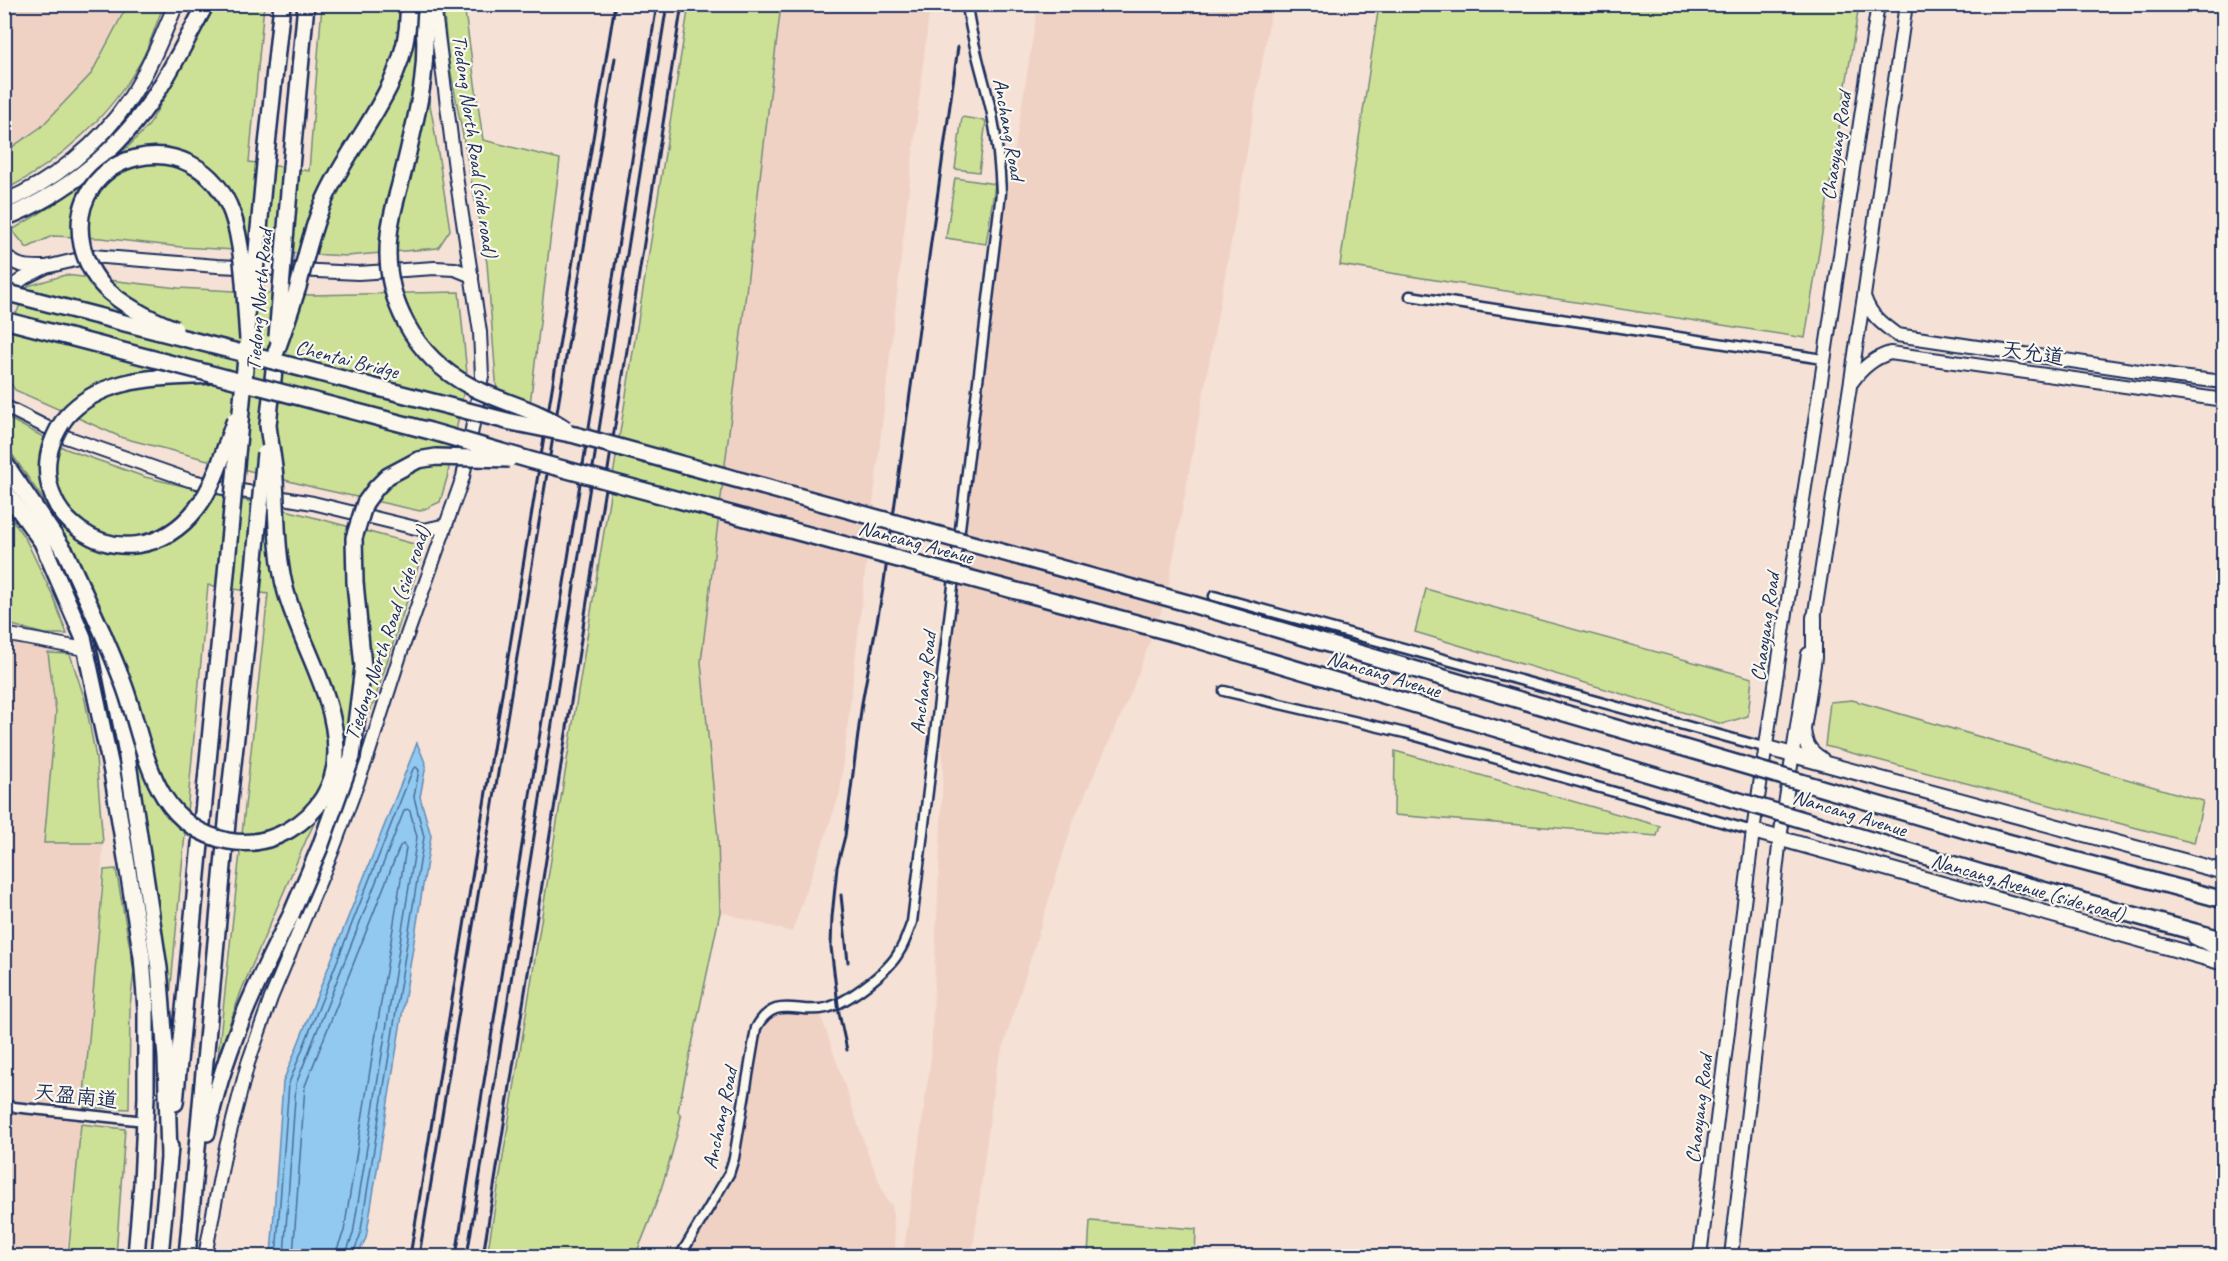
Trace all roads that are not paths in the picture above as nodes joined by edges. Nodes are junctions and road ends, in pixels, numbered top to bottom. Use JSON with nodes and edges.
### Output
{"nodes":[{"id":1,"x":176,"y":4,"type":"edge"},
{"id":2,"x":194,"y":4,"type":"edge"},
{"id":3,"x":206,"y":4,"type":"edge"},
{"id":4,"x":282,"y":4,"type":"edge"},
{"id":5,"x":306,"y":4,"type":"edge"},
{"id":6,"x":408,"y":4,"type":"edge"},
{"id":7,"x":422,"y":4,"type":"edge"},
{"id":8,"x":434,"y":4,"type":"edge"},
{"id":9,"x":967,"y":4,"type":"edge"},
{"id":10,"x":1878,"y":4,"type":"edge"},
{"id":11,"x":1906,"y":4,"type":"edge"},
{"id":12,"x":176,"y":57,"type":"junction"},
{"id":13,"x":4,"y":202,"type":"edge"},
{"id":14,"x":4,"y":218,"type":"edge"},
{"id":15,"x":4,"y":253,"type":"edge"},
{"id":16,"x":46,"y":267,"type":"junction"},
{"id":17,"x":472,"y":276,"type":"junction"},
{"id":18,"x":4,"y":292,"type":"edge"},
{"id":19,"x":1410,"y":296,"type":"dead end"},
{"id":20,"x":1864,"y":296,"type":"junction"},
{"id":21,"x":4,"y":320,"type":"edge"},
{"id":22,"x":248,"y":339,"type":"junction"},
{"id":23,"x":231,"y":352,"type":"junction"},
{"id":24,"x":276,"y":352,"type":"junction"},
{"id":25,"x":1823,"y":359,"type":"junction"},
{"id":26,"x":216,"y":375,"type":"junction"},
{"id":27,"x":2223,"y":382,"type":"edge"},
{"id":28,"x":1850,"y":385,"type":"junction"},
{"id":29,"x":2223,"y":400,"type":"edge"},
{"id":30,"x":242,"y":404,"type":"junction"},
{"id":31,"x":6,"y":405,"type":"edge"},
{"id":32,"x":268,"y":425,"type":"junction"},
{"id":33,"x":575,"y":435,"type":"junction"},
{"id":34,"x":530,"y":460,"type":"junction"},
{"id":35,"x":4,"y":462,"type":"edge"},
{"id":36,"x":4,"y":489,"type":"edge"},
{"id":37,"x":446,"y":525,"type":"junction"},
{"id":38,"x":1214,"y":596,"type":"dead end"},
{"id":39,"x":1814,"y":617,"type":"junction"},
{"id":40,"x":4,"y":634,"type":"edge"},
{"id":41,"x":103,"y":634,"type":"junction"},
{"id":42,"x":85,"y":649,"type":"junction"},
{"id":43,"x":1224,"y":691,"type":"dead end"},
{"id":44,"x":1767,"y":748,"type":"junction"},
{"id":45,"x":1791,"y":754,"type":"junction"},
{"id":46,"x":1831,"y":765,"type":"junction"},
{"id":47,"x":1753,"y":831,"type":"junction"},
{"id":48,"x":1780,"y":838,"type":"junction"},
{"id":49,"x":2223,"y":872,"type":"edge"},
{"id":50,"x":2223,"y":892,"type":"edge"},
{"id":51,"x":2200,"y":893,"type":"junction"},
{"id":52,"x":2223,"y":900,"type":"edge"},
{"id":53,"x":2177,"y":928,"type":"junction"},
{"id":54,"x":2223,"y":940,"type":"edge"},
{"id":55,"x":2223,"y":951,"type":"edge"},
{"id":56,"x":2223,"y":963,"type":"edge"},
{"id":57,"x":4,"y":1106,"type":"edge"},
{"id":58,"x":145,"y":1121,"type":"junction"},
{"id":59,"x":170,"y":1156,"type":"junction"},
{"id":60,"x":192,"y":1207,"type":"junction"},
{"id":61,"x":136,"y":1257,"type":"edge"},
{"id":62,"x":160,"y":1257,"type":"edge"},
{"id":63,"x":187,"y":1257,"type":"edge"},
{"id":64,"x":205,"y":1257,"type":"edge"},
{"id":65,"x":680,"y":1257,"type":"edge"},
{"id":66,"x":1700,"y":1257,"type":"edge"},
{"id":67,"x":1731,"y":1257,"type":"edge"}],
"edges":[{"from":1,"to":13,"type":"main road"},
{"from":2,"to":12,"type":"highway"},
{"from":3,"to":12,"type":"highway"},
{"from":4,"to":22,"type":"highway","name":"Tiedong North Road","bridge":true},
{"from":5,"to":24,"type":"highway","name":"Tiedong North Road","bridge":true},
{"from":6,"to":24,"type":"highway","bridge":true},
{"from":7,"to":33,"type":"highway","bridge":true},
{"from":8,"to":17,"type":"street","name":"Tiedong North Road (side road)"},
{"from":9,"to":65,"type":"street","name":"Anchang Road"},
{"from":10,"to":25,"type":"street","name":"Chaoyang Road"},
{"from":11,"to":20,"type":"street"},
{"from":12,"to":14,"type":"highway"},
{"from":15,"to":16,"type":"street"},
{"from":16,"to":17,"type":"street"},
{"from":16,"to":18,"type":"street"},
{"from":17,"to":37,"type":"street","name":"Tiedong North Road (side road)"},
{"from":18,"to":23,"type":"highway","name":"Chentai Bridge","bridge":true},
{"from":19,"to":25,"type":"street"},
{"from":20,"to":27,"type":"street","name":"天允道"},
{"from":20,"to":28,"type":"street"},
{"from":21,"to":26,"type":"highway","bridge":true},
{"from":22,"to":23,"type":"highway","bridge":true},
{"from":22,"to":30,"type":"highway","name":"Tiedong North Road","bridge":true},
{"from":23,"to":33,"type":"highway","name":"Chentai Bridge","bridge":true},
{"from":24,"to":32,"type":"highway","name":"Tiedong North Road","bridge":true},
{"from":25,"to":44,"type":"street","name":"Chaoyang Road"},
{"from":26,"to":30,"type":"highway","bridge":true},
{"from":26,"to":34,"type":"highway","bridge":true},
{"from":28,"to":29,"type":"street","name":"天允道"},
{"from":28,"to":39,"type":"street"},
{"from":30,"to":59,"type":"highway","name":"Tiedong North Road","bridge":true},
{"from":31,"to":37,"type":"street"},
{"from":32,"to":41,"type":"highway","bridge":true},
{"from":32,"to":60,"type":"highway","name":"Tiedong North Road","bridge":true},
{"from":33,"to":51,"type":"highway","name":"Nancang Avenue","bridge":true},
{"from":34,"to":53,"type":"highway","name":"Nancang Avenue","bridge":true},
{"from":34,"to":60,"type":"highway","bridge":true},
{"from":35,"to":41,"type":"highway"},
{"from":36,"to":42,"type":"highway"},
{"from":37,"to":64,"type":"street","name":"Tiedong North Road (side road)"},
{"from":38,"to":44,"type":"street"},
{"from":39,"to":45,"type":"street"},
{"from":39,"to":46,"type":"main road"},
{"from":40,"to":42,"type":"street"},
{"from":41,"to":59,"type":"highway","bridge":true},
{"from":42,"to":58,"type":"highway"},
{"from":43,"to":47,"type":"street"},
{"from":44,"to":45,"type":"main road"},
{"from":44,"to":47,"type":"street","name":"Chaoyang Road"},
{"from":45,"to":46,"type":"main road"},
{"from":45,"to":48,"type":"street"},
{"from":46,"to":49,"type":"main road"},
{"from":47,"to":48,"type":"main road","name":"Nancang Avenue (side road)"},
{"from":47,"to":66,"type":"street","name":"Chaoyang Road"},
{"from":48,"to":56,"type":"main road","name":"Nancang Avenue (side road)"},
{"from":48,"to":67,"type":"street"},
{"from":50,"to":51,"type":"highway"},
{"from":51,"to":52,"type":"highway","name":"Nancang Avenue"},
{"from":53,"to":54,"type":"highway","name":"Nancang Avenue"},
{"from":53,"to":55,"type":"main road"},
{"from":57,"to":58,"type":"street","name":"天盈南道"},
{"from":58,"to":61,"type":"highway"},
{"from":59,"to":62,"type":"highway"},
{"from":60,"to":63,"type":"highway"}]}
